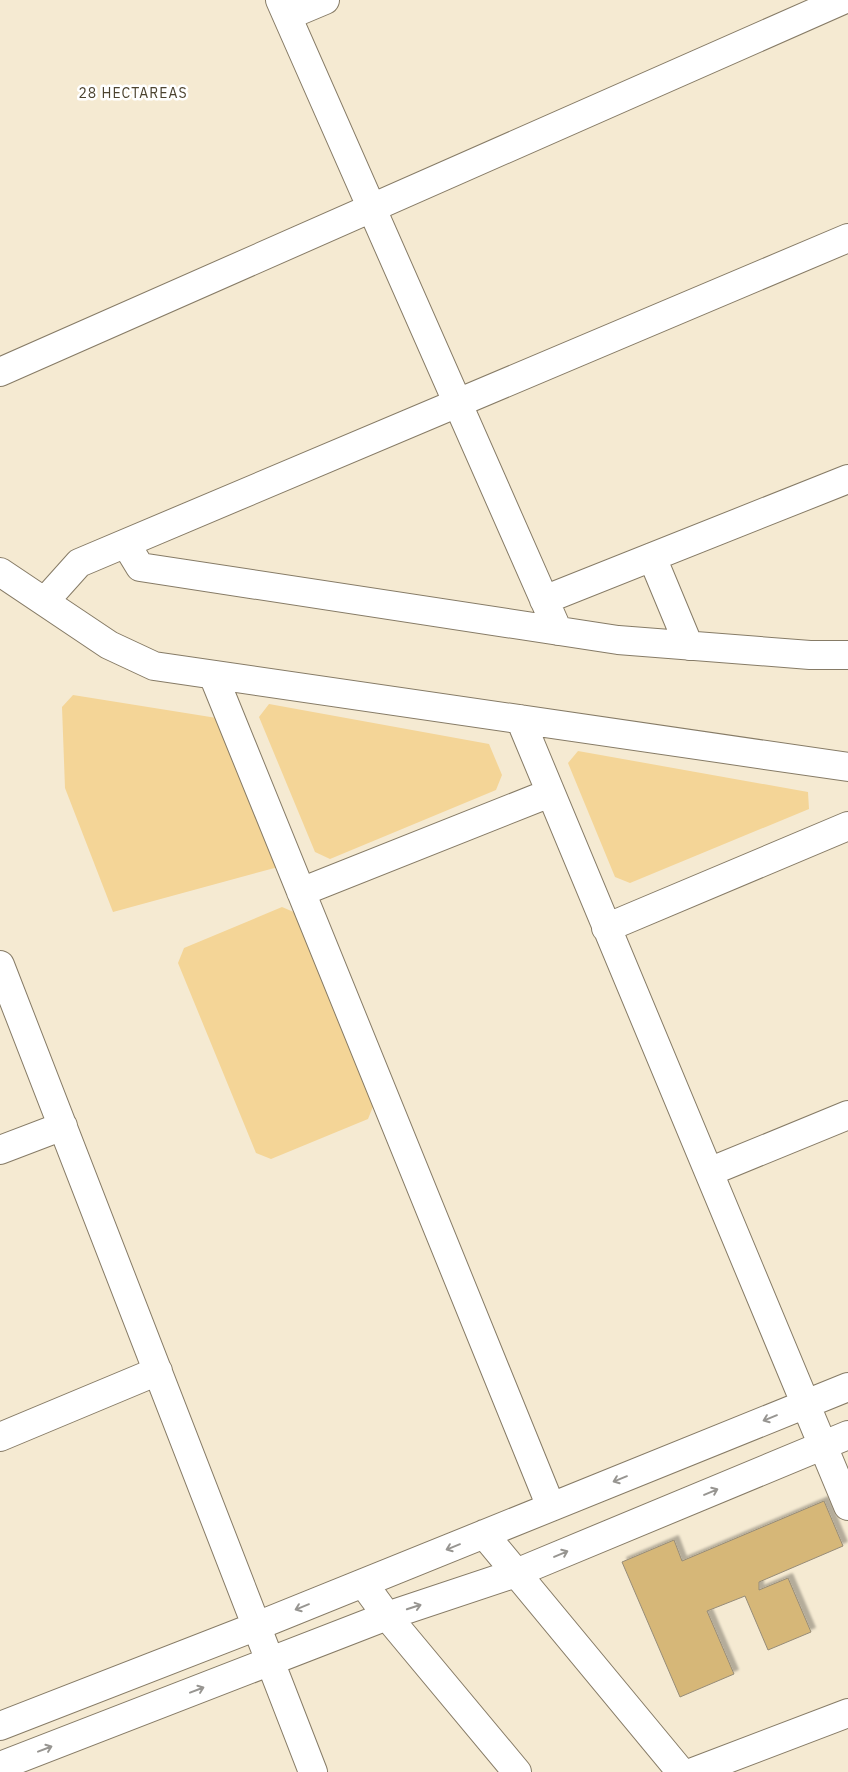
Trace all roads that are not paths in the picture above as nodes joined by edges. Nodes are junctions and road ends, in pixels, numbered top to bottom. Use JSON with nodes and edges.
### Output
{"nodes":[{"id":1,"x":325,"y":0,"type":"edge"},
{"id":2,"x":843,"y":0,"type":"edge"},
{"id":3,"x":283,"y":8,"type":"edge"},
{"id":4,"x":371,"y":207,"type":"junction"},
{"id":5,"x":848,"y":238,"type":"edge"},
{"id":6,"x":0,"y":372,"type":"edge"},
{"id":7,"x":458,"y":404,"type":"junction"},
{"id":8,"x":848,"y":479,"type":"edge"},
{"id":9,"x":126,"y":544,"type":"junction"},
{"id":10,"x":652,"y":557,"type":"junction"},
{"id":11,"x":0,"y":572,"type":"edge"},
{"id":12,"x":544,"y":600,"type":"junction"},
{"id":13,"x":45,"y":601,"type":"junction"},
{"id":14,"x":558,"y":631,"type":"junction"},
{"id":15,"x":690,"y":646,"type":"junction"},
{"id":16,"x":848,"y":654,"type":"edge"},
{"id":17,"x":213,"y":675,"type":"junction"},
{"id":18,"x":520,"y":719,"type":"junction"},
{"id":19,"x":848,"y":767,"type":"edge"},
{"id":20,"x":550,"y":793,"type":"junction"},
{"id":21,"x":848,"y":826,"type":"edge"},
{"id":22,"x":301,"y":892,"type":"junction"},
{"id":23,"x":606,"y":928,"type":"junction"},
{"id":24,"x":0,"y":965,"type":"edge"},
{"id":25,"x":848,"y":1115,"type":"edge"},
{"id":26,"x":63,"y":1126,"type":"junction"},
{"id":27,"x":0,"y":1150,"type":"edge"},
{"id":28,"x":709,"y":1172,"type":"junction"},
{"id":29,"x":158,"y":1371,"type":"junction"},
{"id":30,"x":848,"y":1387,"type":"edge"},
{"id":31,"x":807,"y":1404,"type":"junction"},
{"id":32,"x":0,"y":1437,"type":"edge"},
{"id":33,"x":836,"y":1440,"type":"edge"},
{"id":34,"x":551,"y":1506,"type":"junction"},
{"id":35,"x":848,"y":1506,"type":"edge"},
{"id":36,"x":484,"y":1534,"type":"junction"},
{"id":37,"x":516,"y":1573,"type":"junction"},
{"id":38,"x":363,"y":1583,"type":"junction"},
{"id":39,"x":387,"y":1616,"type":"junction"},
{"id":40,"x":257,"y":1626,"type":"junction"},
{"id":41,"x":270,"y":1661,"type":"junction"},
{"id":42,"x":848,"y":1713,"type":"edge"},
{"id":43,"x":0,"y":1726,"type":"edge"},
{"id":44,"x":0,"y":1766,"type":"edge"},
{"id":45,"x":313,"y":1772,"type":"edge"},
{"id":46,"x":517,"y":1772,"type":"edge"},
{"id":47,"x":680,"y":1772,"type":"edge"},
{"id":48,"x":693,"y":1772,"type":"edge"}],
"edges":[{"from":1,"to":3,"type":"street"},
{"from":2,"to":4,"type":"street"},
{"from":3,"to":4,"type":"street"},
{"from":4,"to":6,"type":"street"},
{"from":4,"to":7,"type":"street"},
{"from":5,"to":7,"type":"street"},
{"from":7,"to":9,"type":"street"},
{"from":7,"to":12,"type":"street"},
{"from":8,"to":10,"type":"street"},
{"from":9,"to":13,"type":"street"},
{"from":9,"to":14,"type":"street"},
{"from":10,"to":12,"type":"street"},
{"from":10,"to":15,"type":"street"},
{"from":11,"to":13,"type":"street"},
{"from":12,"to":14,"type":"street"},
{"from":13,"to":17,"type":"street"},
{"from":14,"to":15,"type":"street"},
{"from":15,"to":16,"type":"street"},
{"from":17,"to":18,"type":"street"},
{"from":17,"to":22,"type":"street"},
{"from":18,"to":19,"type":"street"},
{"from":18,"to":20,"type":"street"},
{"from":20,"to":22,"type":"street"},
{"from":20,"to":23,"type":"street"},
{"from":21,"to":23,"type":"street"},
{"from":22,"to":34,"type":"street"},
{"from":23,"to":28,"type":"street"},
{"from":24,"to":26,"type":"street"},
{"from":25,"to":28,"type":"street"},
{"from":26,"to":27,"type":"street"},
{"from":26,"to":29,"type":"street"},
{"from":28,"to":31,"type":"street"},
{"from":29,"to":32,"type":"street"},
{"from":29,"to":40,"type":"street"},
{"from":30,"to":31,"type":"street"},
{"from":31,"to":33,"type":"street"},
{"from":31,"to":34,"type":"street","one_way":true},
{"from":33,"to":35,"type":"street"},
{"from":37,"to":33,"type":"street","one_way":true},
{"from":34,"to":36,"type":"street"},
{"from":36,"to":37,"type":"street"},
{"from":36,"to":38,"type":"street","one_way":true},
{"from":39,"to":37,"type":"street","one_way":true},
{"from":37,"to":47,"type":"street"},
{"from":38,"to":39,"type":"street"},
{"from":38,"to":40,"type":"street","one_way":true},
{"from":39,"to":41,"type":"street"},
{"from":39,"to":46,"type":"street"},
{"from":40,"to":41,"type":"street"},
{"from":40,"to":43,"type":"street"},
{"from":44,"to":41,"type":"street","one_way":true},
{"from":41,"to":45,"type":"street"},
{"from":42,"to":48,"type":"street"}]}
